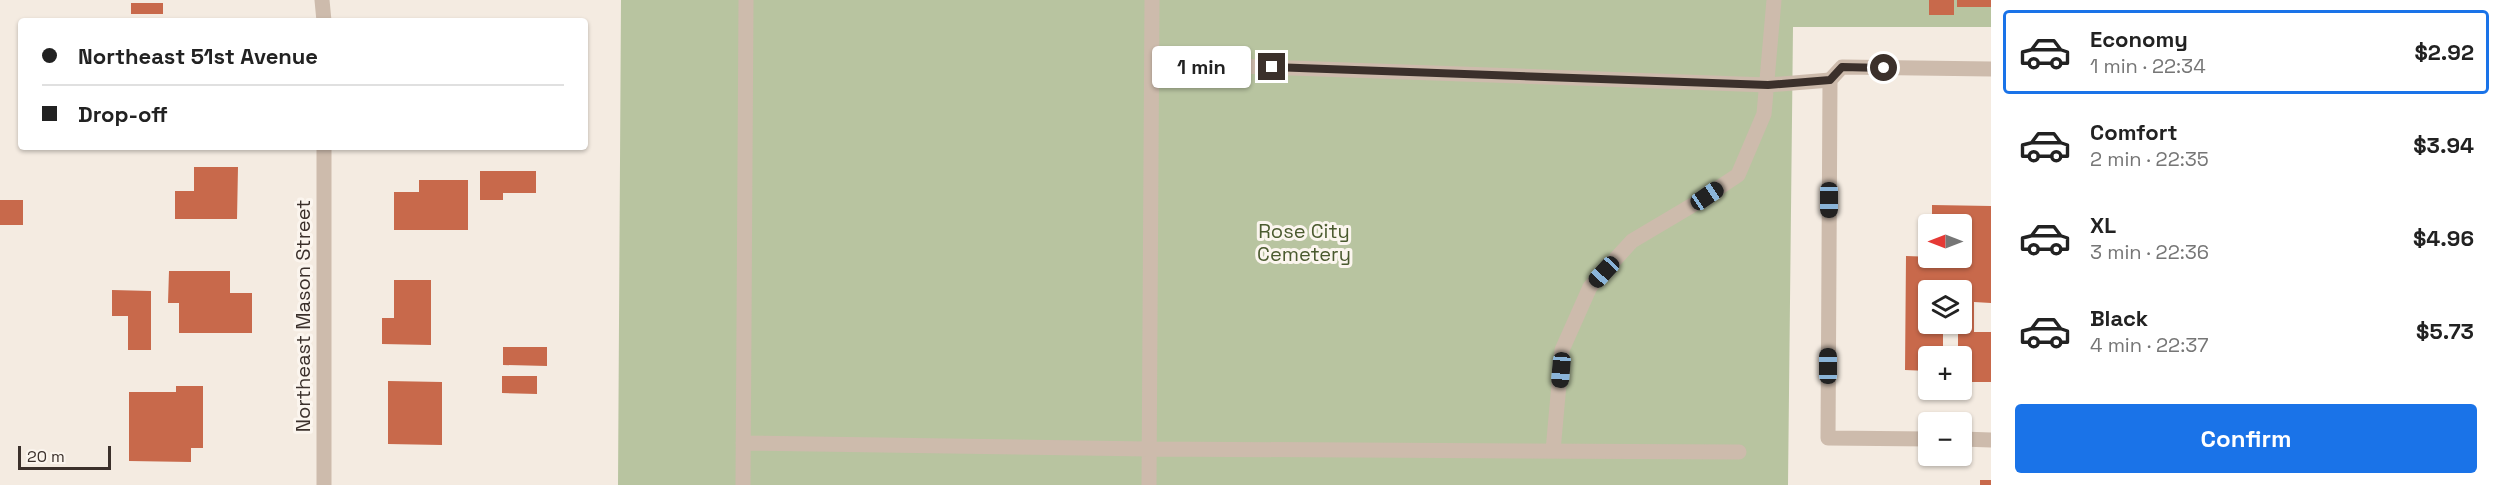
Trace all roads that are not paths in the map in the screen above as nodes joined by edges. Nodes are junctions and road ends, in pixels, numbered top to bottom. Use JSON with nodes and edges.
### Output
{"nodes":[{"id":1,"x":322,"y":0,"type":"edge"},
{"id":2,"x":746,"y":0,"type":"edge"},
{"id":3,"x":1152,"y":0,"type":"edge"},
{"id":4,"x":1774,"y":0,"type":"edge"},
{"id":5,"x":324,"y":18,"type":"edge"},
{"id":6,"x":1153,"y":63,"type":"junction"},
{"id":7,"x":1991,"y":69,"type":"edge"},
{"id":8,"x":1830,"y":80,"type":"junction"},
{"id":9,"x":1768,"y":85,"type":"junction"},
{"id":10,"x":324,"y":150,"type":"edge"},
{"id":11,"x":1918,"y":439,"type":"edge"},
{"id":12,"x":1972,"y":439,"type":"edge"},
{"id":13,"x":1991,"y":440,"type":"edge"},
{"id":14,"x":743,"y":443,"type":"junction"},
{"id":15,"x":1148,"y":449,"type":"junction"},
{"id":16,"x":1553,"y":451,"type":"junction"},
{"id":17,"x":1739,"y":452,"type":"dead end"},
{"id":18,"x":324,"y":485,"type":"edge"},
{"id":19,"x":743,"y":485,"type":"edge"},
{"id":20,"x":1149,"y":485,"type":"edge"}],
"edges":[{"from":1,"to":5,"type":"street"},
{"from":2,"to":14,"type":"street"},
{"from":3,"to":6,"type":"street"},
{"from":4,"to":9,"type":"street"},
{"from":6,"to":9,"type":"street"},
{"from":6,"to":15,"type":"street"},
{"from":7,"to":8,"type":"street"},
{"from":8,"to":9,"type":"street"},
{"from":8,"to":11,"type":"street"},
{"from":9,"to":16,"type":"street"},
{"from":10,"to":18,"type":"street","name":"Northeast Mason Street"},
{"from":12,"to":13,"type":"street"},
{"from":14,"to":15,"type":"street"},
{"from":14,"to":19,"type":"street"},
{"from":15,"to":16,"type":"street"},
{"from":15,"to":20,"type":"street"},
{"from":16,"to":17,"type":"street"}]}
